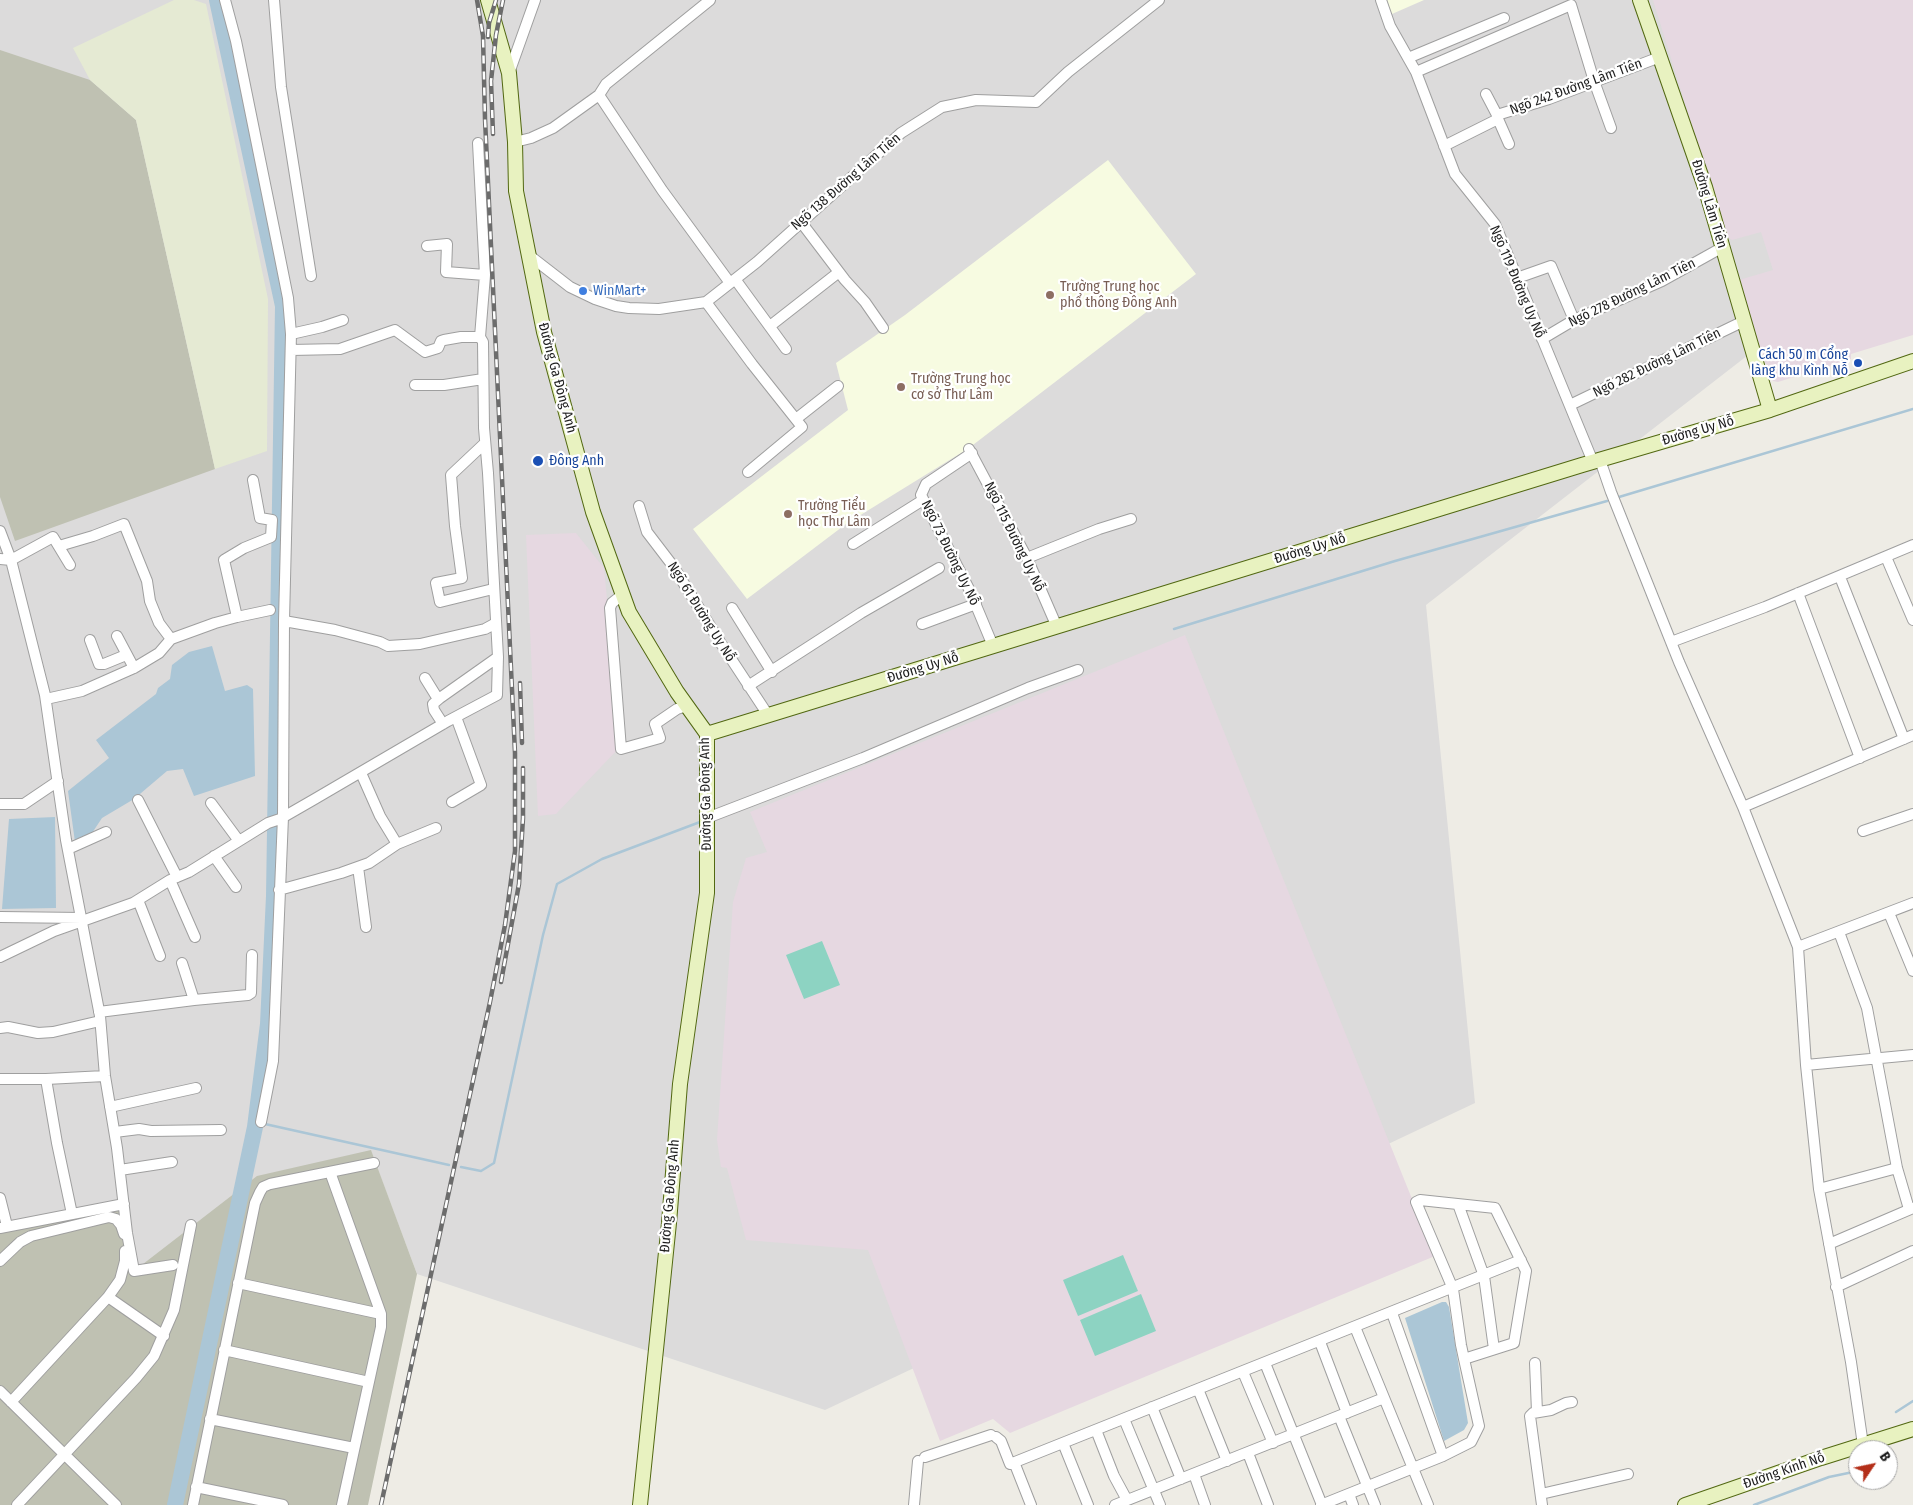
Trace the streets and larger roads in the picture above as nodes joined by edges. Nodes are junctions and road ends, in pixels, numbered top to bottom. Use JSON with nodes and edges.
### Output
{"nodes":[{"id":1,"x":225,"y":0,"type":"edge"},
{"id":2,"x":274,"y":0,"type":"edge"},
{"id":3,"x":488,"y":0,"type":"edge"},
{"id":4,"x":535,"y":0,"type":"edge"},
{"id":5,"x":710,"y":0,"type":"edge"},
{"id":6,"x":1159,"y":0,"type":"edge"},
{"id":7,"x":1381,"y":0,"type":"edge"},
{"id":8,"x":1640,"y":0,"type":"edge"},
{"id":9,"x":1570,"y":2,"type":"edge"},
{"id":10,"x":1504,"y":18,"type":"dead end"},
{"id":11,"x":1660,"y":57,"type":"junction"},
{"id":12,"x":1408,"y":58,"type":"junction"},
{"id":13,"x":1416,"y":72,"type":"junction"},
{"id":14,"x":509,"y":73,"type":"junction"},
{"id":15,"x":1594,"y":81,"type":"junction"},
{"id":16,"x":1486,"y":94,"type":"dead end"},
{"id":17,"x":599,"y":95,"type":"junction"},
{"id":18,"x":1498,"y":117,"type":"junction"},
{"id":19,"x":1611,"y":128,"type":"dead end"},
{"id":20,"x":515,"y":142,"type":"junction"},
{"id":21,"x":478,"y":143,"type":"dead end"},
{"id":22,"x":1509,"y":144,"type":"dead end"},
{"id":23,"x":1444,"y":146,"type":"junction"},
{"id":24,"x":801,"y":222,"type":"junction"},
{"id":25,"x":427,"y":246,"type":"dead end"},
{"id":26,"x":1723,"y":247,"type":"junction"},
{"id":27,"x":530,"y":256,"type":"junction"},
{"id":28,"x":838,"y":272,"type":"junction"},
{"id":29,"x":485,"y":275,"type":"junction"},
{"id":30,"x":311,"y":276,"type":"dead end"},
{"id":31,"x":1517,"y":278,"type":"junction"},
{"id":32,"x":732,"y":281,"type":"junction"},
{"id":33,"x":706,"y":302,"type":"junction"},
{"id":34,"x":343,"y":320,"type":"dead end"},
{"id":35,"x":1574,"y":320,"type":"junction"},
{"id":36,"x":1744,"y":321,"type":"junction"},
{"id":37,"x":770,"y":326,"type":"junction"},
{"id":38,"x":883,"y":328,"type":"dead end"},
{"id":39,"x":291,"y":334,"type":"junction"},
{"id":40,"x":480,"y":337,"type":"junction"},
{"id":41,"x":1542,"y":339,"type":"junction"},
{"id":42,"x":786,"y":349,"type":"dead end"},
{"id":43,"x":291,"y":350,"type":"junction"},
{"id":44,"x":1913,"y":361,"type":"edge"},
{"id":45,"x":484,"y":379,"type":"junction"},
{"id":46,"x":415,"y":385,"type":"dead end"},
{"id":47,"x":838,"y":386,"type":"dead end"},
{"id":48,"x":1570,"y":405,"type":"junction"},
{"id":49,"x":1770,"y":410,"type":"junction"},
{"id":50,"x":796,"y":420,"type":"junction"},
{"id":51,"x":485,"y":443,"type":"junction"},
{"id":52,"x":970,"y":451,"type":"joint"},
{"id":53,"x":1597,"y":461,"type":"junction"},
{"id":54,"x":748,"y":472,"type":"dead end"},
{"id":55,"x":253,"y":480,"type":"dead end"},
{"id":56,"x":923,"y":500,"type":"junction"},
{"id":57,"x":639,"y":506,"type":"dead end"},
{"id":58,"x":1131,"y":519,"type":"dead end"},
{"id":59,"x":0,"y":531,"type":"edge"},
{"id":60,"x":853,"y":544,"type":"dead end"},
{"id":61,"x":1913,"y":545,"type":"edge"},
{"id":62,"x":59,"y":546,"type":"junction"},
{"id":63,"x":1886,"y":557,"type":"junction"},
{"id":64,"x":1027,"y":558,"type":"junction"},
{"id":65,"x":0,"y":559,"type":"edge"},
{"id":66,"x":11,"y":560,"type":"junction"},
{"id":67,"x":70,"y":565,"type":"dead end"},
{"id":68,"x":939,"y":568,"type":"dead end"},
{"id":69,"x":1840,"y":577,"type":"junction"},
{"id":70,"x":493,"y":589,"type":"junction"},
{"id":71,"x":1798,"y":593,"type":"junction"},
{"id":72,"x":622,"y":595,"type":"junction"},
{"id":73,"x":976,"y":604,"type":"junction"},
{"id":74,"x":732,"y":608,"type":"dead end"},
{"id":75,"x":270,"y":610,"type":"dead end"},
{"id":76,"x":237,"y":617,"type":"junction"},
{"id":77,"x":1913,"y":620,"type":"edge"},
{"id":78,"x":284,"y":621,"type":"junction"},
{"id":79,"x":496,"y":623,"type":"junction"},
{"id":80,"x":922,"y":624,"type":"dead end"},
{"id":81,"x":1057,"y":627,"type":"junction"},
{"id":82,"x":117,"y":636,"type":"dead end"},
{"id":83,"x":171,"y":639,"type":"junction"},
{"id":84,"x":90,"y":640,"type":"dead end"},
{"id":85,"x":1671,"y":642,"type":"junction"},
{"id":86,"x":993,"y":646,"type":"junction"},
{"id":87,"x":126,"y":655,"type":"junction"},
{"id":88,"x":498,"y":657,"type":"junction"},
{"id":89,"x":134,"y":668,"type":"junction"},
{"id":90,"x":1078,"y":670,"type":"dead end"},
{"id":91,"x":772,"y":672,"type":"junction"},
{"id":92,"x":425,"y":678,"type":"dead end"},
{"id":93,"x":748,"y":686,"type":"junction"},
{"id":94,"x":440,"y":698,"type":"junction"},
{"id":95,"x":46,"y":699,"type":"junction"},
{"id":96,"x":687,"y":706,"type":"junction"},
{"id":97,"x":768,"y":715,"type":"junction"},
{"id":98,"x":456,"y":717,"type":"junction"},
{"id":99,"x":443,"y":724,"type":"junction"},
{"id":100,"x":707,"y":734,"type":"junction"},
{"id":101,"x":1909,"y":737,"type":"edge"},
{"id":102,"x":1860,"y":758,"type":"junction"},
{"id":103,"x":361,"y":773,"type":"junction"},
{"id":104,"x":58,"y":781,"type":"junction"},
{"id":105,"x":138,"y":800,"type":"dead end"},
{"id":106,"x":452,"y":802,"type":"dead end"},
{"id":107,"x":211,"y":803,"type":"dead end"},
{"id":108,"x":0,"y":806,"type":"edge"},
{"id":109,"x":1743,"y":807,"type":"junction"},
{"id":110,"x":1913,"y":814,"type":"edge"},
{"id":111,"x":282,"y":818,"type":"junction"},
{"id":112,"x":708,"y":818,"type":"junction"},
{"id":113,"x":436,"y":828,"type":"dead end"},
{"id":114,"x":1863,"y":831,"type":"dead end"},
{"id":115,"x":106,"y":832,"type":"dead end"},
{"id":116,"x":239,"y":841,"type":"junction"},
{"id":117,"x":397,"y":844,"type":"junction"},
{"id":118,"x":68,"y":849,"type":"junction"},
{"id":119,"x":214,"y":856,"type":"junction"},
{"id":120,"x":358,"y":867,"type":"junction"},
{"id":121,"x":174,"y":878,"type":"junction"},
{"id":122,"x":236,"y":887,"type":"dead end"},
{"id":123,"x":279,"y":890,"type":"junction"},
{"id":124,"x":138,"y":900,"type":"junction"},
{"id":125,"x":1913,"y":903,"type":"edge"},
{"id":126,"x":1889,"y":913,"type":"junction"},
{"id":127,"x":0,"y":917,"type":"edge"},
{"id":128,"x":82,"y":920,"type":"junction"},
{"id":129,"x":366,"y":927,"type":"dead end"},
{"id":130,"x":1839,"y":932,"type":"junction"},
{"id":131,"x":195,"y":937,"type":"dead end"},
{"id":132,"x":1798,"y":947,"type":"junction"},
{"id":133,"x":252,"y":955,"type":"dead end"},
{"id":134,"x":160,"y":956,"type":"dead end"},
{"id":135,"x":0,"y":957,"type":"edge"},
{"id":136,"x":182,"y":963,"type":"dead end"},
{"id":137,"x":1913,"y":971,"type":"edge"},
{"id":138,"x":194,"y":1000,"type":"junction"},
{"id":139,"x":100,"y":1017,"type":"junction"},
{"id":140,"x":0,"y":1028,"type":"edge"},
{"id":141,"x":1913,"y":1055,"type":"edge"},
{"id":142,"x":1876,"y":1058,"type":"junction"},
{"id":143,"x":1806,"y":1065,"type":"junction"},
{"id":144,"x":105,"y":1076,"type":"junction"},
{"id":145,"x":0,"y":1079,"type":"edge"},
{"id":146,"x":46,"y":1079,"type":"junction"},
{"id":147,"x":196,"y":1088,"type":"dead end"},
{"id":148,"x":110,"y":1107,"type":"junction"},
{"id":149,"x":262,"y":1122,"type":"dead end"},
{"id":150,"x":221,"y":1130,"type":"dead end"},
{"id":151,"x":115,"y":1132,"type":"junction"},
{"id":152,"x":172,"y":1162,"type":"dead end"},
{"id":153,"x":374,"y":1163,"type":"dead end"},
{"id":154,"x":1897,"y":1168,"type":"junction"},
{"id":155,"x":120,"y":1170,"type":"junction"},
{"id":156,"x":330,"y":1172,"type":"junction"},
{"id":157,"x":1819,"y":1189,"type":"junction"},
{"id":158,"x":0,"y":1198,"type":"edge"},
{"id":159,"x":124,"y":1204,"type":"junction"},
{"id":160,"x":1458,"y":1204,"type":"junction"},
{"id":161,"x":1911,"y":1208,"type":"edge"},
{"id":162,"x":72,"y":1214,"type":"junction"},
{"id":163,"x":191,"y":1225,"type":"dead end"},
{"id":164,"x":4,"y":1227,"type":"edge"},
{"id":165,"x":1829,"y":1244,"type":"junction"},
{"id":166,"x":1913,"y":1251,"type":"edge"},
{"id":167,"x":1521,"y":1260,"type":"junction"},
{"id":168,"x":0,"y":1261,"type":"edge"},
{"id":169,"x":173,"y":1265,"type":"dead end"},
{"id":170,"x":1484,"y":1276,"type":"junction"},
{"id":171,"x":238,"y":1283,"type":"junction"},
{"id":172,"x":1836,"y":1287,"type":"junction"},
{"id":173,"x":1453,"y":1289,"type":"junction"},
{"id":174,"x":108,"y":1298,"type":"junction"},
{"id":175,"x":1392,"y":1313,"type":"junction"},
{"id":176,"x":381,"y":1314,"type":"junction"},
{"id":177,"x":1355,"y":1327,"type":"junction"},
{"id":178,"x":164,"y":1336,"type":"junction"},
{"id":179,"x":1320,"y":1342,"type":"junction"},
{"id":180,"x":224,"y":1350,"type":"junction"},
{"id":181,"x":1494,"y":1350,"type":"junction"},
{"id":182,"x":1464,"y":1359,"type":"junction"},
{"id":183,"x":1264,"y":1363,"type":"junction"},
{"id":184,"x":1535,"y":1363,"type":"dead end"},
{"id":185,"x":1243,"y":1372,"type":"junction"},
{"id":186,"x":369,"y":1382,"type":"junction"},
{"id":187,"x":1198,"y":1389,"type":"junction"},
{"id":188,"x":0,"y":1391,"type":"edge"},
{"id":189,"x":1384,"y":1398,"type":"junction"},
{"id":190,"x":11,"y":1402,"type":"junction"},
{"id":191,"x":1572,"y":1402,"type":"dead end"},
{"id":192,"x":1152,"y":1407,"type":"junction"},
{"id":193,"x":1537,"y":1412,"type":"junction"},
{"id":194,"x":1343,"y":1414,"type":"junction"},
{"id":195,"x":210,"y":1419,"type":"junction"},
{"id":196,"x":1124,"y":1419,"type":"junction"},
{"id":197,"x":1913,"y":1429,"type":"edge"},
{"id":198,"x":1096,"y":1430,"type":"junction"},
{"id":199,"x":1293,"y":1435,"type":"junction"},
{"id":200,"x":1862,"y":1440,"type":"edge"},
{"id":201,"x":1879,"y":1440,"type":"edge"},
{"id":202,"x":1063,"y":1443,"type":"junction"},
{"id":203,"x":1272,"y":1443,"type":"junction"},
{"id":204,"x":354,"y":1448,"type":"junction"},
{"id":205,"x":1848,"y":1450,"type":"edge"},
{"id":206,"x":1248,"y":1453,"type":"junction"},
{"id":207,"x":65,"y":1454,"type":"junction"},
{"id":208,"x":1443,"y":1456,"type":"junction"},
{"id":209,"x":1227,"y":1461,"type":"junction"},
{"id":210,"x":1014,"y":1462,"type":"junction"},
{"id":211,"x":1412,"y":1469,"type":"junction"},
{"id":212,"x":1194,"y":1474,"type":"junction"},
{"id":213,"x":1628,"y":1474,"type":"dead end"},
{"id":214,"x":1181,"y":1479,"type":"junction"},
{"id":215,"x":196,"y":1487,"type":"junction"},
{"id":216,"x":1367,"y":1487,"type":"junction"},
{"id":217,"x":1154,"y":1490,"type":"junction"},
{"id":218,"x":1349,"y":1494,"type":"junction"},
{"id":219,"x":1541,"y":1494,"type":"junction"},
{"id":220,"x":1127,"y":1500,"type":"junction"},
{"id":221,"x":17,"y":1505,"type":"edge"},
{"id":222,"x":116,"y":1505,"type":"edge"},
{"id":223,"x":193,"y":1505,"type":"edge"},
{"id":224,"x":283,"y":1505,"type":"edge"},
{"id":225,"x":342,"y":1505,"type":"edge"},
{"id":226,"x":640,"y":1505,"type":"edge"},
{"id":227,"x":914,"y":1505,"type":"edge"},
{"id":228,"x":1031,"y":1505,"type":"edge"},
{"id":229,"x":1088,"y":1505,"type":"edge"},
{"id":230,"x":1115,"y":1505,"type":"edge"},
{"id":231,"x":1160,"y":1505,"type":"edge"},
{"id":232,"x":1205,"y":1505,"type":"edge"},
{"id":233,"x":1268,"y":1505,"type":"edge"},
{"id":234,"x":1322,"y":1505,"type":"edge"},
{"id":235,"x":1353,"y":1505,"type":"edge"},
{"id":236,"x":1375,"y":1505,"type":"edge"},
{"id":237,"x":1428,"y":1505,"type":"edge"},
{"id":238,"x":1542,"y":1505,"type":"edge"},
{"id":239,"x":1685,"y":1505,"type":"edge"}],
"edges":[{"from":1,"to":39,"type":"street"},
{"from":2,"to":30,"type":"street"},
{"from":3,"to":14,"type":"street","name":"Đường Ga Đông Anh"},
{"from":4,"to":14,"type":"street"},
{"from":5,"to":17,"type":"street"},
{"from":6,"to":24,"type":"street","name":"Ngõ 138 Đường Lâm Tiên"},
{"from":7,"to":12,"type":"street","name":"Ngõ 119 Đường Uy Nỗ"},
{"from":8,"to":11,"type":"street","name":"Đường Lâm Tiên"},
{"from":9,"to":13,"type":"street"},
{"from":9,"to":15,"type":"street"},
{"from":10,"to":12,"type":"street"},
{"from":11,"to":15,"type":"street","name":"Ngõ 242 Đường Lâm Tiên"},
{"from":11,"to":26,"type":"street","name":"Đường Lâm Tiên"},
{"from":12,"to":13,"type":"street","name":"Ngõ 119 Đường Uy Nỗ"},
{"from":13,"to":23,"type":"street","name":"Ngõ 119 Đường Uy Nỗ"},
{"from":14,"to":20,"type":"street","name":"Đường Ga Đông Anh"},
{"from":15,"to":18,"type":"street","name":"Ngõ 242 Đường Lâm Tiên"},
{"from":15,"to":19,"type":"street"},
{"from":16,"to":18,"type":"street"},
{"from":17,"to":20,"type":"street"},
{"from":17,"to":32,"type":"street"},
{"from":18,"to":22,"type":"street"},
{"from":18,"to":23,"type":"street","name":"Ngõ 242 Đường Lâm Tiên"},
{"from":20,"to":27,"type":"street","name":"Đường Ga Đông Anh"},
{"from":21,"to":29,"type":"street"},
{"from":23,"to":31,"type":"street","name":"Ngõ 119 Đường Uy Nỗ"},
{"from":24,"to":28,"type":"street"},
{"from":24,"to":32,"type":"street","name":"Ngõ 138 Đường Lâm Tiên"},
{"from":25,"to":29,"type":"street"},
{"from":26,"to":35,"type":"street","name":"Ngõ 278 Đường Lâm Tiên"},
{"from":26,"to":36,"type":"street","name":"Đường Lâm Tiên"},
{"from":27,"to":33,"type":"street"},
{"from":27,"to":72,"type":"street","name":"Đường Ga Đông Anh"},
{"from":28,"to":37,"type":"street"},
{"from":28,"to":38,"type":"street"},
{"from":29,"to":40,"type":"street"},
{"from":31,"to":35,"type":"street"},
{"from":31,"to":41,"type":"street","name":"Ngõ 119 Đường Uy Nỗ"},
{"from":32,"to":33,"type":"street","name":"Ngõ 138 Đường Lâm Tiên"},
{"from":32,"to":37,"type":"street"},
{"from":33,"to":50,"type":"street"},
{"from":34,"to":39,"type":"street"},
{"from":35,"to":41,"type":"street","name":"Ngõ 278 Đường Lâm Tiên"},
{"from":36,"to":48,"type":"street","name":"Ngõ 282 Đường Lâm Tiên"},
{"from":36,"to":49,"type":"street","name":"Đường Lâm Tiên"},
{"from":37,"to":42,"type":"street"},
{"from":39,"to":43,"type":"street"},
{"from":40,"to":43,"type":"street"},
{"from":40,"to":45,"type":"street"},
{"from":41,"to":48,"type":"street","name":"Ngõ 119 Đường Uy Nỗ"},
{"from":43,"to":78,"type":"street"},
{"from":44,"to":49,"type":"street","name":"Đường Uy Nỗ"},
{"from":45,"to":46,"type":"street"},
{"from":45,"to":51,"type":"street"},
{"from":47,"to":50,"type":"street"},
{"from":48,"to":53,"type":"street","name":"Ngõ 119 Đường Uy Nỗ"},
{"from":49,"to":53,"type":"street","name":"Đường Uy Nỗ"},
{"from":50,"to":54,"type":"street"},
{"from":51,"to":70,"type":"street"},
{"from":51,"to":70,"type":"street"},
{"from":52,"to":56,"type":"street","name":"Ngõ 73 Đường Uy Nỗ"},
{"from":52,"to":64,"type":"street","name":"Ngõ 115 Đường Uy Nỗ"},
{"from":53,"to":81,"type":"street","name":"Đường Uy Nỗ"},
{"from":53,"to":85,"type":"street","name":"Ngõ 119 Đường Uy Nỗ"},
{"from":55,"to":76,"type":"street"},
{"from":56,"to":60,"type":"street"},
{"from":56,"to":73,"type":"street","name":"Ngõ 73 Đường Uy Nỗ"},
{"from":57,"to":93,"type":"street","name":"Ngõ 61 Đường Uy Nỗ"},
{"from":58,"to":64,"type":"street"},
{"from":59,"to":66,"type":"street"},
{"from":61,"to":63,"type":"street"},
{"from":62,"to":66,"type":"street"},
{"from":62,"to":67,"type":"street"},
{"from":62,"to":83,"type":"street"},
{"from":63,"to":69,"type":"street"},
{"from":63,"to":77,"type":"street"},
{"from":64,"to":81,"type":"street","name":"Ngõ 115 Đường Uy Nỗ"},
{"from":65,"to":66,"type":"street"},
{"from":66,"to":95,"type":"street"},
{"from":68,"to":91,"type":"street"},
{"from":69,"to":71,"type":"street"},
{"from":69,"to":101,"type":"street"},
{"from":70,"to":79,"type":"street"},
{"from":71,"to":85,"type":"street"},
{"from":71,"to":102,"type":"street"},
{"from":72,"to":96,"type":"street","name":"Đường Ga Đông Anh"},
{"from":72,"to":96,"type":"street"},
{"from":73,"to":80,"type":"street"},
{"from":73,"to":86,"type":"street","name":"Ngõ 73 Đường Uy Nỗ"},
{"from":74,"to":91,"type":"street"},
{"from":75,"to":76,"type":"street"},
{"from":76,"to":83,"type":"street"},
{"from":78,"to":79,"type":"street"},
{"from":78,"to":111,"type":"street"},
{"from":79,"to":88,"type":"street"},
{"from":81,"to":86,"type":"street","name":"Đường Uy Nỗ"},
{"from":82,"to":87,"type":"street"},
{"from":83,"to":89,"type":"street"},
{"from":84,"to":87,"type":"street"},
{"from":85,"to":109,"type":"street","name":"Ngõ 119 Đường Uy Nỗ"},
{"from":86,"to":97,"type":"street","name":"Đường Uy Nỗ"},
{"from":87,"to":89,"type":"street"},
{"from":88,"to":94,"type":"street"},
{"from":88,"to":98,"type":"street"},
{"from":89,"to":95,"type":"street"},
{"from":90,"to":112,"type":"street"},
{"from":91,"to":93,"type":"street"},
{"from":92,"to":94,"type":"street"},
{"from":93,"to":97,"type":"street","name":"Ngõ 61 Đường Uy Nỗ"},
{"from":94,"to":99,"type":"street"},
{"from":95,"to":104,"type":"street"},
{"from":96,"to":100,"type":"street","name":"Đường Ga Đông Anh"},
{"from":97,"to":100,"type":"street","name":"Đường Uy Nỗ"},
{"from":98,"to":99,"type":"street"},
{"from":98,"to":106,"type":"street"},
{"from":99,"to":103,"type":"street"},
{"from":100,"to":112,"type":"street","name":"Đường Ga Đông Anh"},
{"from":101,"to":102,"type":"street"},
{"from":102,"to":109,"type":"street"},
{"from":103,"to":111,"type":"street"},
{"from":103,"to":117,"type":"street"},
{"from":104,"to":108,"type":"street"},
{"from":104,"to":118,"type":"street"},
{"from":105,"to":121,"type":"street"},
{"from":107,"to":116,"type":"street"},
{"from":109,"to":132,"type":"street","name":"Ngõ 119 Đường Uy Nỗ"},
{"from":110,"to":114,"type":"street"},
{"from":111,"to":116,"type":"street"},
{"from":111,"to":123,"type":"street"},
{"from":112,"to":226,"type":"street","name":"Đường Ga Đông Anh"},
{"from":113,"to":117,"type":"street"},
{"from":115,"to":118,"type":"street"},
{"from":116,"to":119,"type":"street"},
{"from":117,"to":120,"type":"street"},
{"from":118,"to":128,"type":"street"},
{"from":119,"to":121,"type":"street"},
{"from":119,"to":122,"type":"street"},
{"from":120,"to":123,"type":"street"},
{"from":120,"to":129,"type":"street"},
{"from":121,"to":124,"type":"street"},
{"from":121,"to":131,"type":"street"},
{"from":123,"to":149,"type":"street"},
{"from":124,"to":128,"type":"street"},
{"from":124,"to":134,"type":"street"},
{"from":125,"to":126,"type":"street"},
{"from":126,"to":130,"type":"street"},
{"from":126,"to":137,"type":"street"},
{"from":127,"to":128,"type":"street"},
{"from":128,"to":135,"type":"street"},
{"from":128,"to":139,"type":"street"},
{"from":130,"to":132,"type":"street"},
{"from":130,"to":142,"type":"street"},
{"from":132,"to":143,"type":"street","name":"Ngõ 119 Đường Uy Nỗ"},
{"from":133,"to":138,"type":"street"},
{"from":136,"to":138,"type":"street"},
{"from":138,"to":139,"type":"street"},
{"from":139,"to":140,"type":"street"},
{"from":139,"to":144,"type":"street"},
{"from":141,"to":142,"type":"street"},
{"from":142,"to":143,"type":"street"},
{"from":142,"to":154,"type":"street"},
{"from":143,"to":157,"type":"street","name":"Ngõ 119 Đường Uy Nỗ"},
{"from":144,"to":146,"type":"street"},
{"from":144,"to":148,"type":"street"},
{"from":145,"to":146,"type":"street"},
{"from":146,"to":162,"type":"street"},
{"from":147,"to":148,"type":"street"},
{"from":148,"to":151,"type":"street"},
{"from":150,"to":151,"type":"street"},
{"from":151,"to":155,"type":"street"},
{"from":152,"to":155,"type":"street"},
{"from":153,"to":156,"type":"street"},
{"from":154,"to":157,"type":"street"},
{"from":154,"to":161,"type":"street"},
{"from":155,"to":159,"type":"street"},
{"from":156,"to":171,"type":"street"},
{"from":156,"to":176,"type":"street"},
{"from":157,"to":165,"type":"street","name":"Ngõ 119 Đường Uy Nỗ"},
{"from":158,"to":164,"type":"street"},
{"from":159,"to":162,"type":"street"},
{"from":159,"to":169,"type":"street"},
{"from":160,"to":167,"type":"street"},
{"from":160,"to":170,"type":"street"},
{"from":160,"to":173,"type":"street"},
{"from":161,"to":165,"type":"street"},
{"from":162,"to":164,"type":"street"},
{"from":163,"to":178,"type":"street"},
{"from":165,"to":172,"type":"street","name":"Ngõ 119 Đường Uy Nỗ"},
{"from":166,"to":172,"type":"street"},
{"from":167,"to":170,"type":"street"},
{"from":167,"to":181,"type":"street"},
{"from":168,"to":174,"type":"street"},
{"from":170,"to":173,"type":"street"},
{"from":170,"to":181,"type":"street"},
{"from":171,"to":176,"type":"street"},
{"from":171,"to":180,"type":"street"},
{"from":172,"to":200,"type":"street","name":"Ngõ 119 Đường Uy Nỗ"},
{"from":173,"to":175,"type":"street"},
{"from":173,"to":182,"type":"street"},
{"from":174,"to":178,"type":"street"},
{"from":174,"to":190,"type":"street"},
{"from":175,"to":177,"type":"street"},
{"from":175,"to":208,"type":"street"},
{"from":176,"to":186,"type":"street"},
{"from":177,"to":179,"type":"street"},
{"from":177,"to":189,"type":"street"},
{"from":178,"to":207,"type":"street"},
{"from":179,"to":183,"type":"street"},
{"from":179,"to":194,"type":"street"},
{"from":180,"to":186,"type":"street"},
{"from":180,"to":195,"type":"street"},
{"from":181,"to":182,"type":"street"},
{"from":182,"to":208,"type":"street"},
{"from":183,"to":185,"type":"street"},
{"from":183,"to":199,"type":"street"},
{"from":184,"to":193,"type":"street"},
{"from":185,"to":187,"type":"street"},
{"from":185,"to":203,"type":"street"},
{"from":186,"to":204,"type":"street"},
{"from":187,"to":192,"type":"street"},
{"from":187,"to":209,"type":"street"},
{"from":188,"to":190,"type":"street"},
{"from":189,"to":194,"type":"street"},
{"from":189,"to":211,"type":"street"},
{"from":190,"to":207,"type":"street"},
{"from":191,"to":193,"type":"street"},
{"from":192,"to":196,"type":"street"},
{"from":192,"to":214,"type":"street"},
{"from":193,"to":219,"type":"street"},
{"from":194,"to":199,"type":"street"},
{"from":194,"to":216,"type":"street"},
{"from":195,"to":204,"type":"street"},
{"from":195,"to":215,"type":"street"},
{"from":196,"to":198,"type":"street"},
{"from":196,"to":217,"type":"street"},
{"from":197,"to":201,"type":"street","name":"Đường Kính Nỗ"},
{"from":198,"to":202,"type":"street"},
{"from":198,"to":220,"type":"street"},
{"from":199,"to":203,"type":"street"},
{"from":199,"to":234,"type":"street"},
{"from":202,"to":210,"type":"street"},
{"from":202,"to":229,"type":"street"},
{"from":203,"to":206,"type":"street"},
{"from":204,"to":225,"type":"street"},
{"from":205,"to":239,"type":"street","name":"Đường Kính Nỗ"},
{"from":206,"to":209,"type":"street"},
{"from":206,"to":233,"type":"street"},
{"from":207,"to":221,"type":"street"},
{"from":207,"to":222,"type":"street"},
{"from":208,"to":211,"type":"street"},
{"from":209,"to":212,"type":"street"},
{"from":210,"to":227,"type":"street"},
{"from":210,"to":228,"type":"street"},
{"from":211,"to":216,"type":"street"},
{"from":211,"to":237,"type":"street"},
{"from":212,"to":214,"type":"street"},
{"from":212,"to":232,"type":"street"},
{"from":213,"to":219,"type":"street"},
{"from":214,"to":217,"type":"street"},
{"from":215,"to":223,"type":"street"},
{"from":215,"to":224,"type":"street"},
{"from":216,"to":218,"type":"street"},
{"from":216,"to":236,"type":"street"},
{"from":217,"to":220,"type":"street"},
{"from":217,"to":231,"type":"street"},
{"from":218,"to":234,"type":"street"},
{"from":218,"to":235,"type":"street"},
{"from":219,"to":238,"type":"street"},
{"from":220,"to":230,"type":"street"}]}
